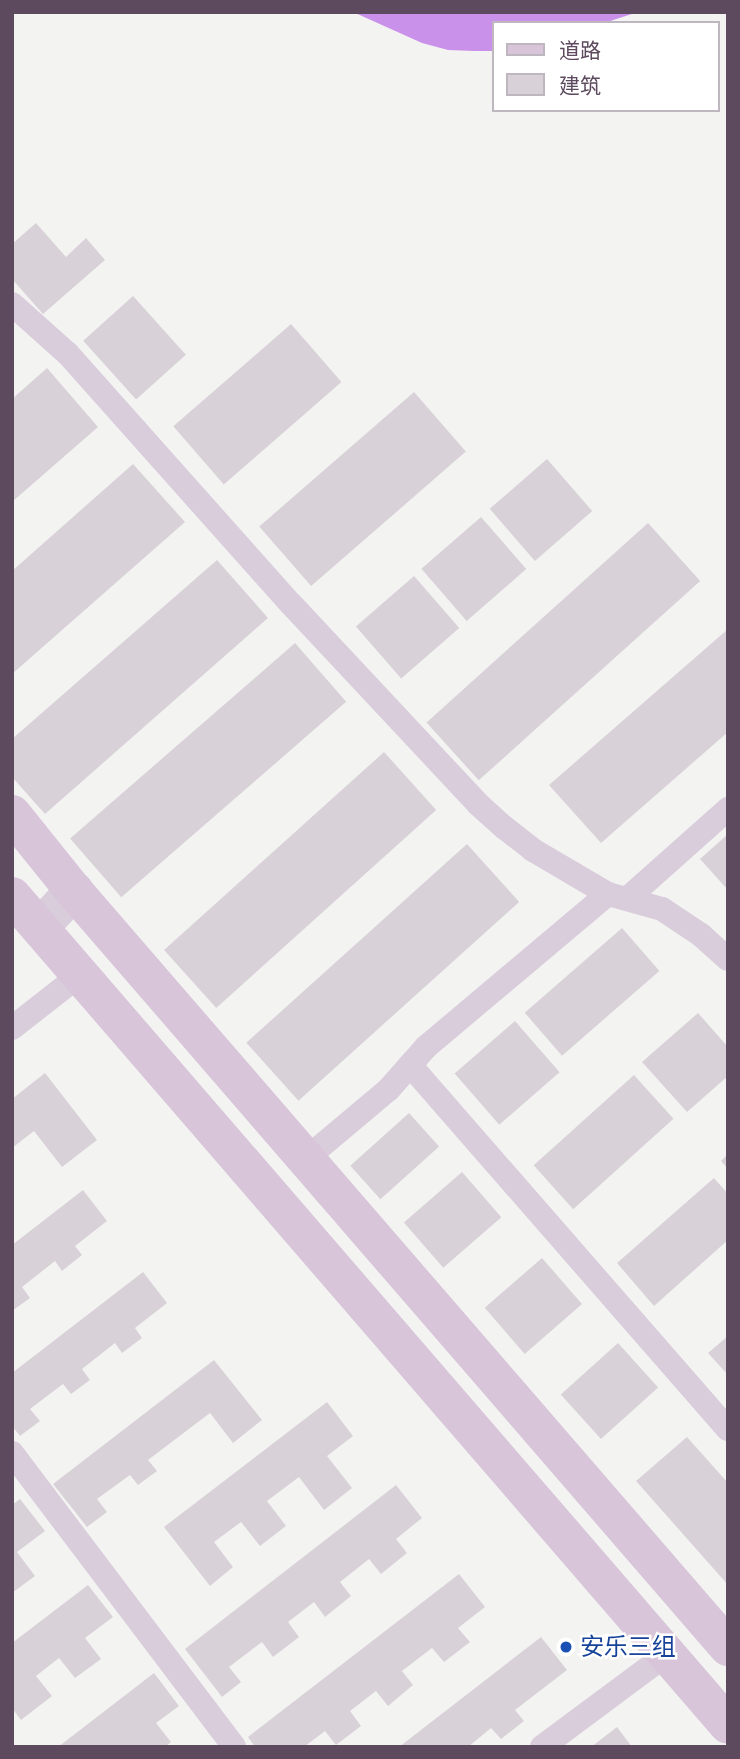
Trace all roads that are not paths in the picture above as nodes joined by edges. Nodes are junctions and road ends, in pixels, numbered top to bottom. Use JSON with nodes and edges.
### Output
{"nodes":[{"id":1,"x":12,"y":304,"type":"edge"},
{"id":2,"x":728,"y":809,"type":"edge"},
{"id":3,"x":12,"y":814,"type":"edge"},
{"id":4,"x":74,"y":891,"type":"junction"},
{"id":5,"x":12,"y":896,"type":"edge"},
{"id":6,"x":618,"y":896,"type":"junction"},
{"id":7,"x":40,"y":927,"type":"junction"},
{"id":8,"x":728,"y":959,"type":"edge"},
{"id":9,"x":81,"y":974,"type":"junction"},
{"id":10,"x":12,"y":1028,"type":"edge"},
{"id":11,"x":410,"y":1065,"type":"junction"},
{"id":12,"x":307,"y":1158,"type":"junction"},
{"id":13,"x":728,"y":1429,"type":"edge"},
{"id":14,"x":12,"y":1453,"type":"edge"},
{"id":15,"x":728,"y":1647,"type":"edge"},
{"id":16,"x":667,"y":1654,"type":"junction"},
{"id":17,"x":728,"y":1725,"type":"edge"},
{"id":18,"x":233,"y":1747,"type":"edge"},
{"id":19,"x":542,"y":1747,"type":"edge"}],
"edges":[{"from":1,"to":6,"type":"lane"},
{"from":2,"to":6,"type":"lane"},
{"from":3,"to":4,"type":"street"},
{"from":4,"to":7,"type":"street"},
{"from":4,"to":12,"type":"street"},
{"from":5,"to":7,"type":"street"},
{"from":6,"to":8,"type":"lane"},
{"from":6,"to":11,"type":"lane"},
{"from":7,"to":9,"type":"street"},
{"from":9,"to":10,"type":"lane"},
{"from":9,"to":16,"type":"street"},
{"from":11,"to":12,"type":"lane"},
{"from":11,"to":13,"type":"lane"},
{"from":12,"to":15,"type":"street"},
{"from":14,"to":18,"type":"lane"},
{"from":16,"to":17,"type":"street"},
{"from":16,"to":19,"type":"lane"}]}
